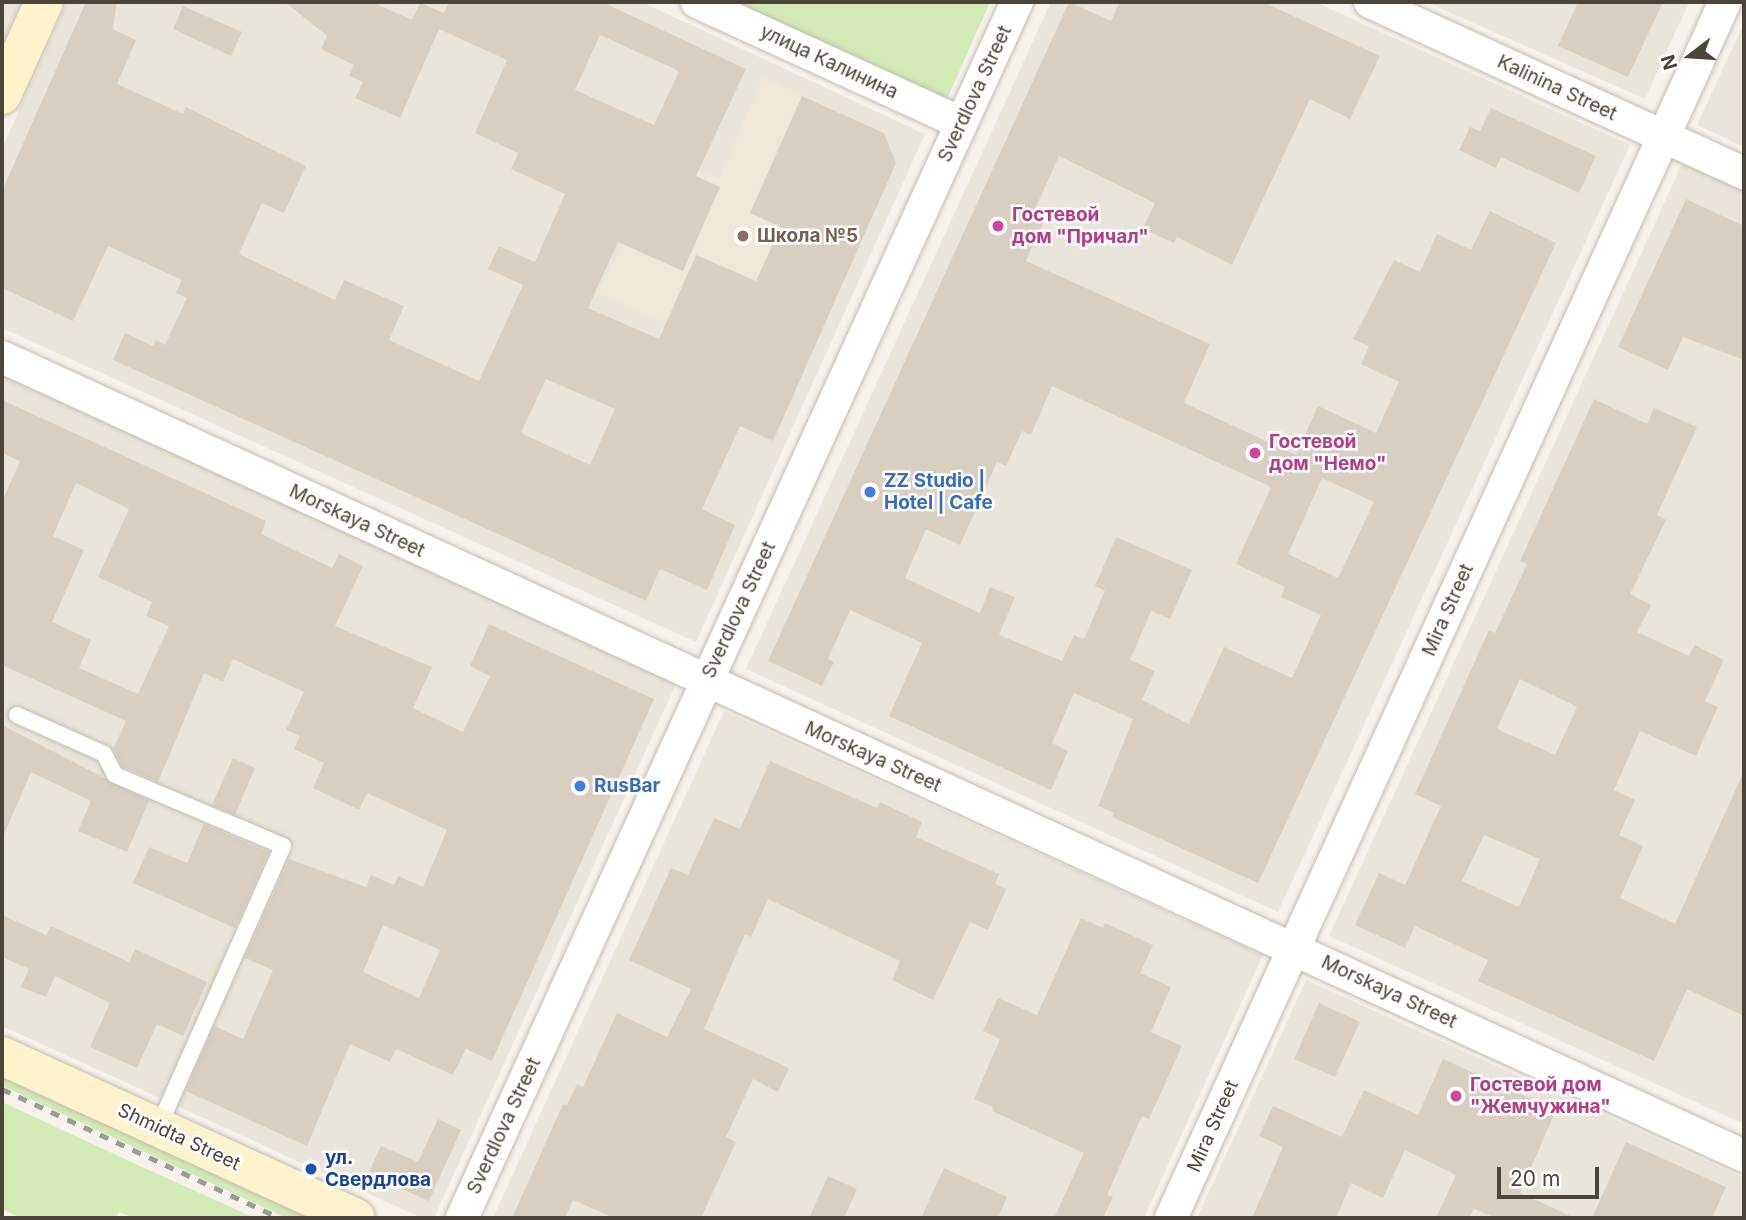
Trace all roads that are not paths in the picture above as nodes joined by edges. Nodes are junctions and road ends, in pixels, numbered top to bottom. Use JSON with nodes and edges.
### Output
{"nodes":[{"id":1,"x":44,"y":2,"type":"edge"},
{"id":2,"x":697,"y":2,"type":"edge"},
{"id":3,"x":1017,"y":2,"type":"edge"},
{"id":4,"x":1370,"y":2,"type":"edge"},
{"id":5,"x":1725,"y":2,"type":"edge"},
{"id":6,"x":2,"y":95,"type":"edge"},
{"id":7,"x":961,"y":123,"type":"junction"},
{"id":8,"x":1664,"y":136,"type":"junction"},
{"id":9,"x":1744,"y":173,"type":"edge"},
{"id":10,"x":2,"y":357,"type":"edge"},
{"id":11,"x":706,"y":682,"type":"junction"},
{"id":12,"x":17,"y":715,"type":"dead end"},
{"id":13,"x":1294,"y":949,"type":"junction"},
{"id":14,"x":2,"y":1056,"type":"edge"},
{"id":15,"x":158,"y":1128,"type":"junction"},
{"id":16,"x":1744,"y":1156,"type":"edge"},
{"id":17,"x":356,"y":1218,"type":"edge"},
{"id":18,"x":461,"y":1218,"type":"edge"},
{"id":19,"x":1171,"y":1218,"type":"edge"}],
"edges":[{"from":1,"to":6,"type":"street"},
{"from":2,"to":7,"type":"street","name":"улица Калинина"},
{"from":3,"to":7,"type":"street","name":"Sverdlova Street"},
{"from":4,"to":8,"type":"street","name":"Kalinina Street"},
{"from":5,"to":8,"type":"street","name":"Mira Street"},
{"from":7,"to":11,"type":"street","name":"Sverdlova Street"},
{"from":8,"to":9,"type":"street","name":"Kalinina Street"},
{"from":8,"to":13,"type":"street","name":"Mira Street"},
{"from":10,"to":11,"type":"street","name":"Morskaya Street"},
{"from":11,"to":13,"type":"street","name":"Morskaya Street"},
{"from":11,"to":18,"type":"street","name":"Sverdlova Street"},
{"from":12,"to":15,"type":"lane"},
{"from":13,"to":16,"type":"street","name":"Morskaya Street"},
{"from":13,"to":19,"type":"street","name":"Mira Street"},
{"from":14,"to":15,"type":"street","name":"Shmidta Street"},
{"from":15,"to":17,"type":"street","name":"Shmidta Street"}]}
